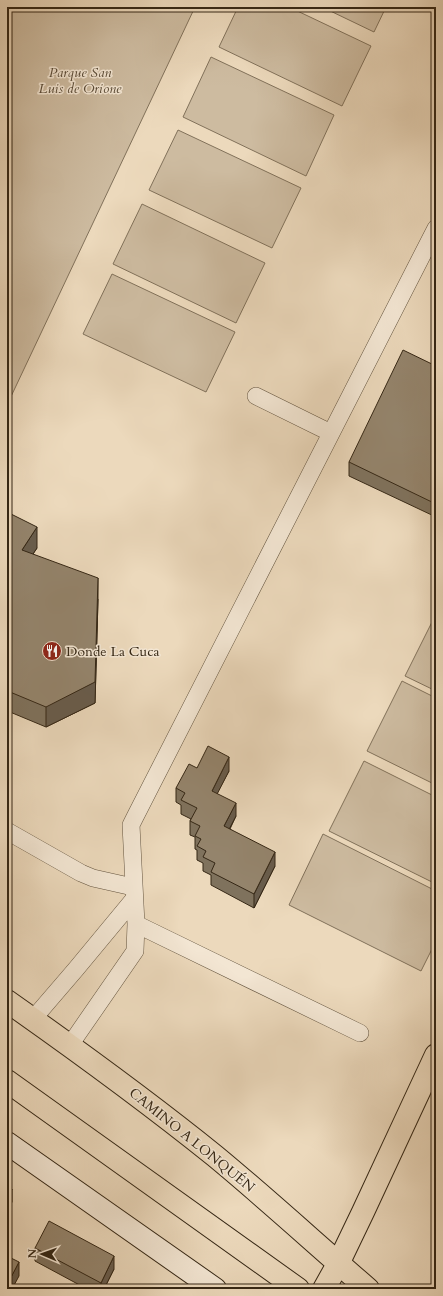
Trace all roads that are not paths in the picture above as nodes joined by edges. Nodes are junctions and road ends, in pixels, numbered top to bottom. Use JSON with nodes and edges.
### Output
{"nodes":[{"id":1,"x":436,"y":228,"type":"edge"},
{"id":2,"x":256,"y":396,"type":"dead end"},
{"id":3,"x":331,"y":433,"type":"junction"},
{"id":4,"x":7,"y":831,"type":"edge"},
{"id":5,"x":133,"y":893,"type":"junction"},
{"id":6,"x":136,"y":924,"type":"junction"},
{"id":7,"x":7,"y":1001,"type":"edge"},
{"id":8,"x":33,"y":1019,"type":"junction"},
{"id":9,"x":360,"y":1033,"type":"dead end"},
{"id":10,"x":70,"y":1044,"type":"junction"},
{"id":11,"x":436,"y":1055,"type":"edge"},
{"id":12,"x":7,"y":1081,"type":"edge"},
{"id":13,"x":7,"y":1143,"type":"edge"},
{"id":14,"x":338,"y":1264,"type":"junction"},
{"id":15,"x":215,"y":1289,"type":"edge"},
{"id":16,"x":298,"y":1289,"type":"edge"},
{"id":17,"x":324,"y":1289,"type":"edge"},
{"id":18,"x":368,"y":1289,"type":"edge"}],
"edges":[{"from":1,"to":3,"type":"lane"},
{"from":2,"to":3,"type":"lane"},
{"from":3,"to":5,"type":"lane"},
{"from":4,"to":5,"type":"lane"},
{"from":5,"to":6,"type":"lane"},
{"from":5,"to":8,"type":"lane"},
{"from":6,"to":9,"type":"lane"},
{"from":6,"to":10,"type":"lane"},
{"from":7,"to":8,"type":"main road","name":"CAMINO A LONQUÉN"},
{"from":8,"to":10,"type":"main road","name":"CAMINO A LONQUÉN"},
{"from":10,"to":14,"type":"main road","name":"CAMINO A LONQUÉN"},
{"from":11,"to":14,"type":"main road"},
{"from":12,"to":16,"type":"main road"},
{"from":13,"to":15,"type":"street"},
{"from":14,"to":17,"type":"main road"},
{"from":14,"to":18,"type":"main road","name":"CAMINO A LONQUÉN"}]}
